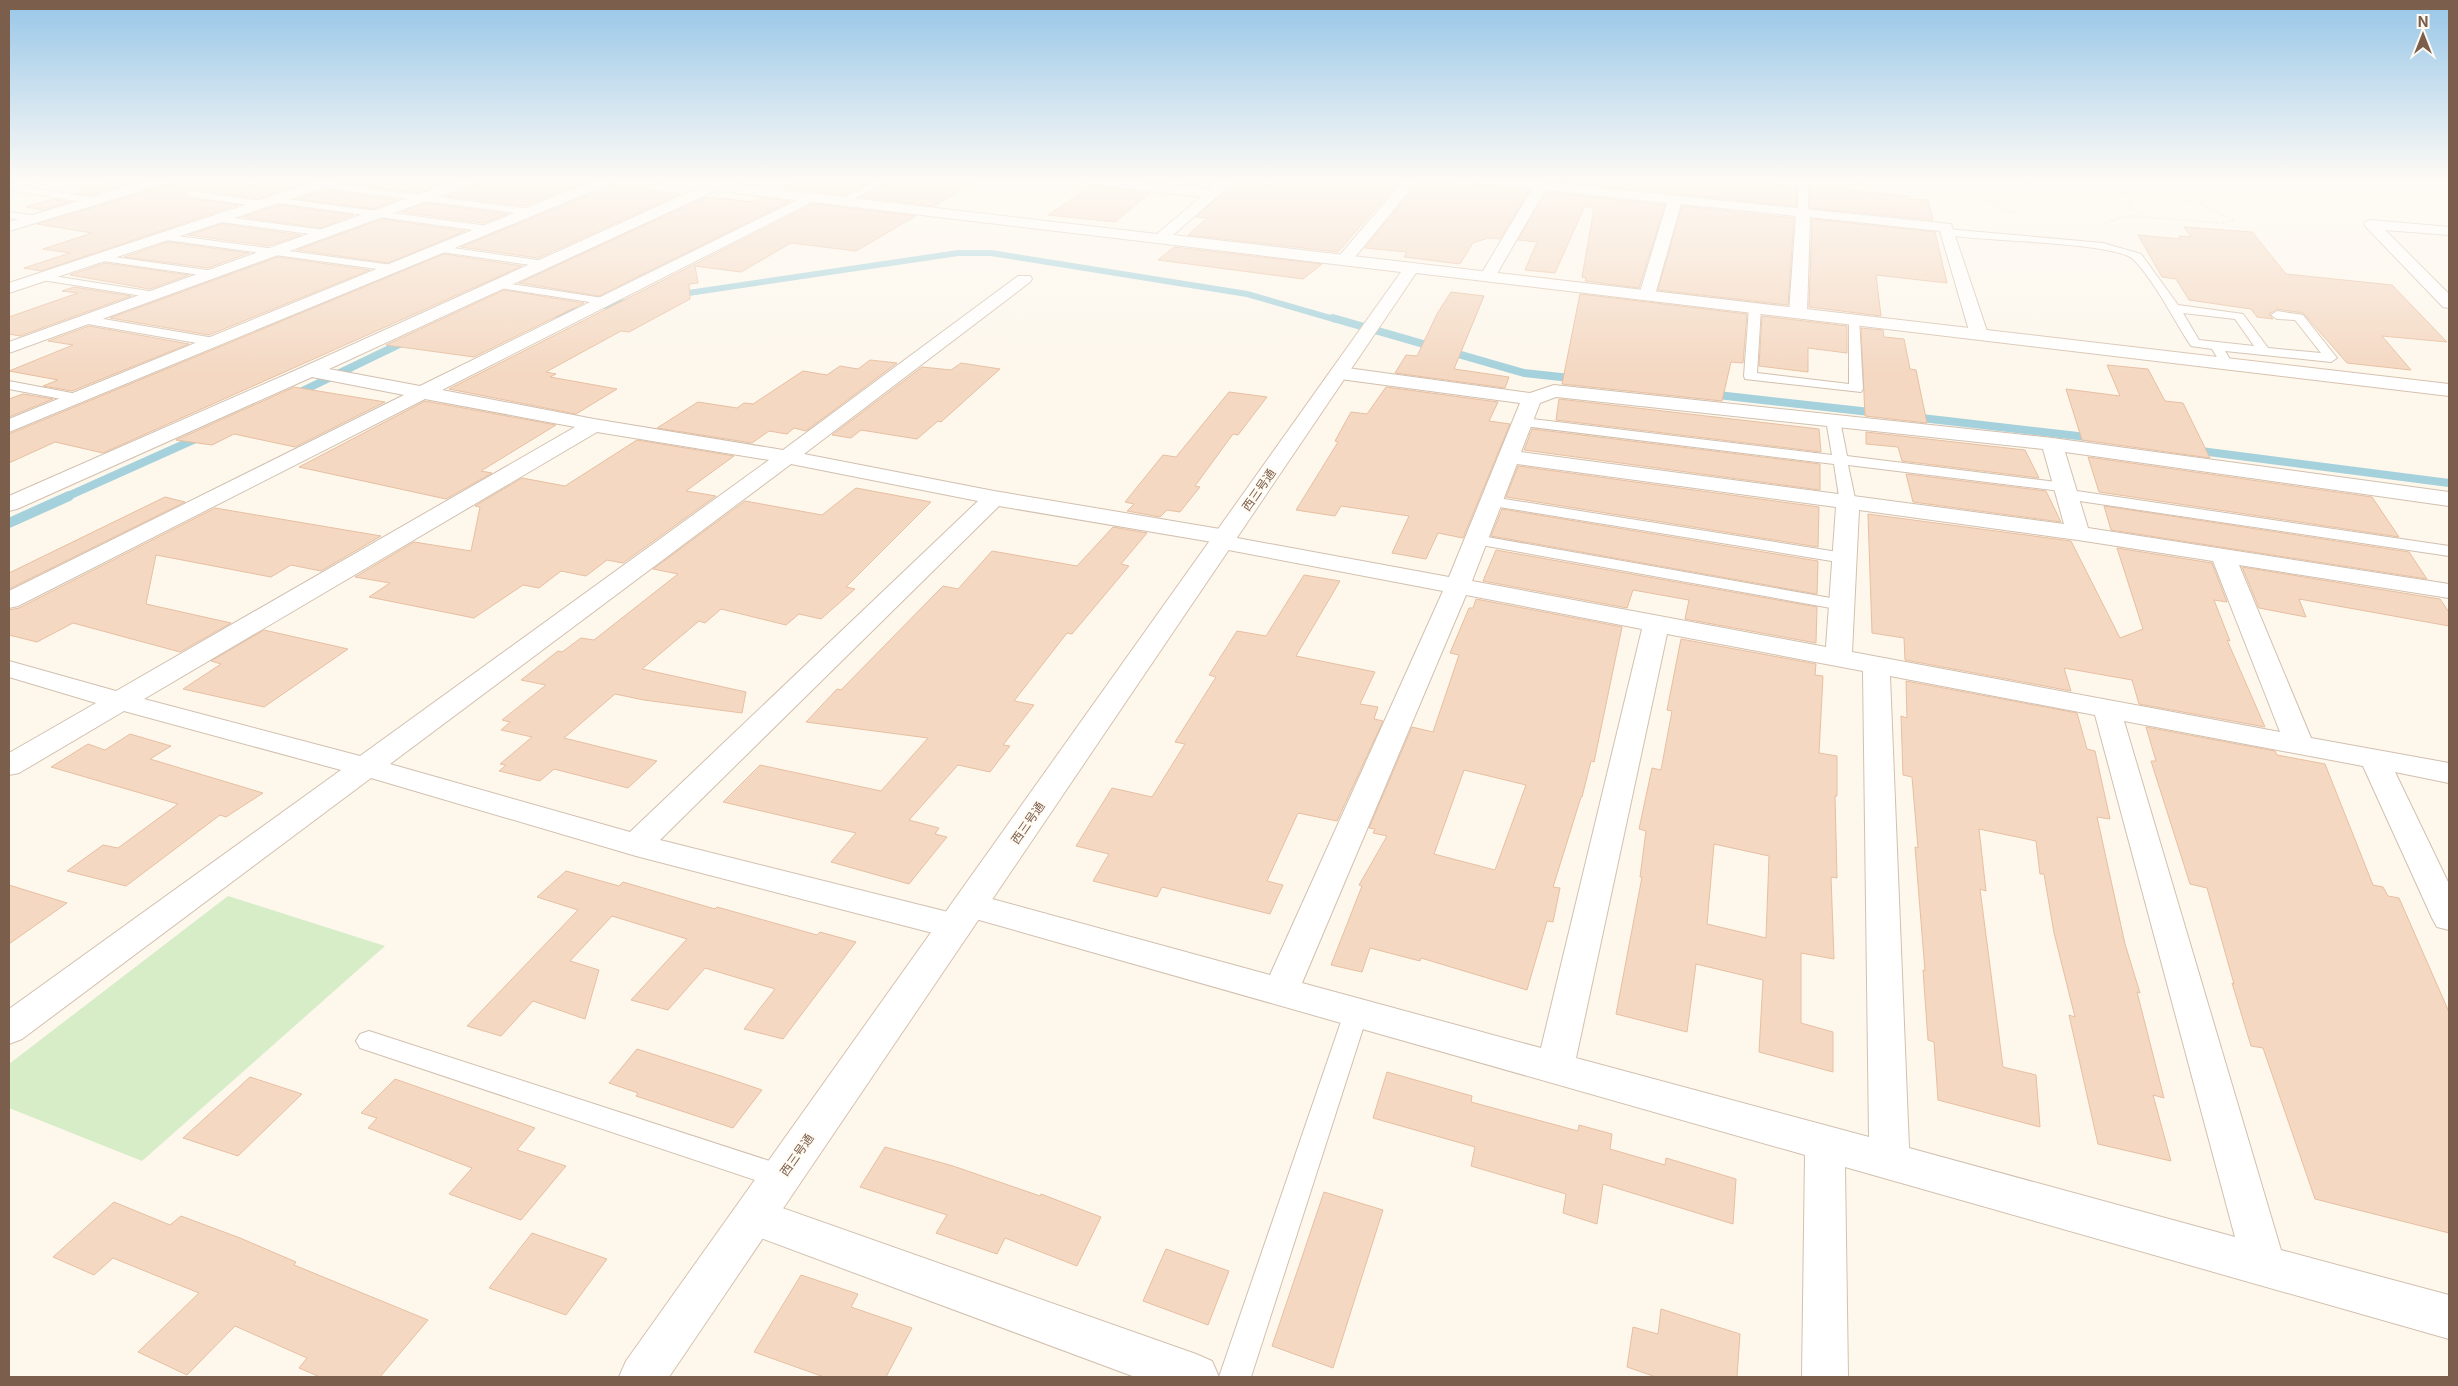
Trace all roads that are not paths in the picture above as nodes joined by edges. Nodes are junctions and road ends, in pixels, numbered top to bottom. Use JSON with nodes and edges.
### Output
{"nodes":[{"id":1,"x":140,"y":245,"type":"edge"},
{"id":2,"x":219,"y":245,"type":"edge"},
{"id":3,"x":293,"y":245,"type":"edge"},
{"id":4,"x":450,"y":245,"type":"edge"},
{"id":5,"x":588,"y":245,"type":"edge"},
{"id":6,"x":715,"y":245,"type":"edge"},
{"id":7,"x":1220,"y":245,"type":"edge"},
{"id":8,"x":1358,"y":245,"type":"edge"},
{"id":9,"x":1506,"y":245,"type":"edge"},
{"id":10,"x":1662,"y":245,"type":"edge"},
{"id":11,"x":1801,"y":245,"type":"edge"},
{"id":12,"x":1951,"y":245,"type":"edge"},
{"id":13,"x":2081,"y":245,"type":"edge"},
{"id":14,"x":2391,"y":245,"type":"edge"},
{"id":15,"x":439,"y":249,"type":"junction"},
{"id":16,"x":273,"y":252,"type":"junction"},
{"id":17,"x":100,"y":258,"type":"junction"},
{"id":18,"x":1346,"y":259,"type":"junction"},
{"id":19,"x":544,"y":264,"type":"junction"},
{"id":20,"x":1412,"y":267,"type":"junction"},
{"id":21,"x":392,"y":268,"type":"junction"},
{"id":22,"x":214,"y":274,"type":"junction"},
{"id":23,"x":1488,"y":276,"type":"junction"},
{"id":24,"x":40,"y":277,"type":"junction"},
{"id":25,"x":1024,"y":280,"type":"dead end"},
{"id":26,"x":498,"y":285,"type":"junction"},
{"id":27,"x":9,"y":288,"type":"edge"},
{"id":28,"x":156,"y":295,"type":"junction"},
{"id":29,"x":1647,"y":295,"type":"junction"},
{"id":30,"x":603,"y":301,"type":"junction"},
{"id":31,"x":2449,"y":303,"type":"edge"},
{"id":32,"x":1755,"y":308,"type":"junction"},
{"id":33,"x":2174,"y":308,"type":"junction"},
{"id":34,"x":2254,"y":312,"type":"dead end"},
{"id":35,"x":1798,"y":313,"type":"junction"},
{"id":36,"x":2277,"y":315,"type":"dead end"},
{"id":37,"x":2239,"y":316,"type":"junction"},
{"id":38,"x":86,"y":320,"type":"junction"},
{"id":39,"x":1855,"y":320,"type":"junction"},
{"id":40,"x":1979,"y":334,"type":"junction"},
{"id":41,"x":214,"y":342,"type":"junction"},
{"id":42,"x":11,"y":346,"type":"edge"},
{"id":43,"x":2216,"y":346,"type":"junction"},
{"id":44,"x":2269,"y":351,"type":"junction"},
{"id":45,"x":2227,"y":364,"type":"junction"},
{"id":46,"x":310,"y":371,"type":"junction"},
{"id":47,"x":2289,"y":372,"type":"junction"},
{"id":48,"x":1340,"y":373,"type":"junction"},
{"id":49,"x":9,"y":385,"type":"edge"},
{"id":50,"x":2449,"y":390,"type":"edge"},
{"id":51,"x":422,"y":391,"type":"junction"},
{"id":52,"x":77,"y":398,"type":"junction"},
{"id":53,"x":1532,"y":399,"type":"junction"},
{"id":54,"x":1833,"y":420,"type":"junction"},
{"id":55,"x":1523,"y":422,"type":"junction"},
{"id":56,"x":594,"y":425,"type":"junction"},
{"id":57,"x":9,"y":426,"type":"edge"},
{"id":58,"x":2052,"y":444,"type":"junction"},
{"id":59,"x":787,"y":457,"type":"junction"},
{"id":60,"x":1510,"y":457,"type":"junction"},
{"id":61,"x":1841,"y":459,"type":"junction"},
{"id":62,"x":2065,"y":491,"type":"junction"},
{"id":63,"x":994,"y":498,"type":"junction"},
{"id":64,"x":2449,"y":499,"type":"edge"},
{"id":65,"x":1492,"y":502,"type":"junction"},
{"id":66,"x":1848,"y":503,"type":"junction"},
{"id":67,"x":9,"y":504,"type":"edge"},
{"id":68,"x":2078,"y":533,"type":"junction"},
{"id":69,"x":1225,"y":540,"type":"junction"},
{"id":70,"x":1476,"y":540,"type":"junction"},
{"id":71,"x":2449,"y":550,"type":"edge"},
{"id":72,"x":2223,"y":556,"type":"junction"},
{"id":73,"x":1844,"y":558,"type":"junction"},
{"id":74,"x":1458,"y":585,"type":"junction"},
{"id":75,"x":2449,"y":591,"type":"edge"},
{"id":76,"x":9,"y":601,"type":"edge"},
{"id":77,"x":1842,"y":605,"type":"junction"},
{"id":78,"x":1656,"y":622,"type":"junction"},
{"id":79,"x":1838,"y":659,"type":"junction"},
{"id":80,"x":1876,"y":666,"type":"junction"},
{"id":81,"x":9,"y":669,"type":"edge"},
{"id":82,"x":119,"y":701,"type":"junction"},
{"id":83,"x":2107,"y":709,"type":"junction"},
{"id":84,"x":2299,"y":744,"type":"junction"},
{"id":85,"x":2374,"y":759,"type":"junction"},
{"id":86,"x":9,"y":766,"type":"edge"},
{"id":87,"x":363,"y":766,"type":"junction"},
{"id":88,"x":2449,"y":773,"type":"edge"},
{"id":89,"x":636,"y":845,"type":"junction"},
{"id":90,"x":963,"y":916,"type":"junction"},
{"id":91,"x":2449,"y":918,"type":"edge"},
{"id":92,"x":1280,"y":992,"type":"junction"},
{"id":93,"x":1356,"y":1013,"type":"junction"},
{"id":94,"x":9,"y":1028,"type":"edge"},
{"id":95,"x":369,"y":1041,"type":"dead end"},
{"id":96,"x":1555,"y":1068,"type":"junction"},
{"id":97,"x":1825,"y":1144,"type":"junction"},
{"id":98,"x":1889,"y":1162,"type":"junction"},
{"id":99,"x":782,"y":1177,"type":"junction"},
{"id":100,"x":754,"y":1217,"type":"junction"},
{"id":101,"x":2265,"y":1267,"type":"junction"},
{"id":102,"x":2449,"y":1317,"type":"edge"},
{"id":103,"x":642,"y":1377,"type":"edge"},
{"id":104,"x":1196,"y":1377,"type":"edge"},
{"id":105,"x":1235,"y":1377,"type":"edge"},
{"id":106,"x":1825,"y":1377,"type":"edge"}],
"edges":[{"from":1,"to":17,"type":"street"},
{"from":2,"to":16,"type":"lane"},
{"from":3,"to":16,"type":"street"},
{"from":4,"to":15,"type":"street"},
{"from":5,"to":19,"type":"street"},
{"from":6,"to":30,"type":"street"},
{"from":7,"to":18,"type":"street"},
{"from":8,"to":18,"type":"street"},
{"from":9,"to":23,"type":"street"},
{"from":10,"to":29,"type":"street"},
{"from":11,"to":35,"type":"street"},
{"from":12,"to":40,"type":"street"},
{"from":13,"to":33,"type":"lane"},
{"from":14,"to":31,"type":"street"},
{"from":15,"to":19,"type":"lane"},
{"from":15,"to":21,"type":"street"},
{"from":16,"to":21,"type":"lane"},
{"from":16,"to":22,"type":"street"},
{"from":17,"to":22,"type":"lane"},
{"from":17,"to":24,"type":"street"},
{"from":18,"to":20,"type":"street"},
{"from":19,"to":26,"type":"street"},
{"from":20,"to":23,"type":"street"},
{"from":20,"to":48,"type":"street","name":"西三号通"},
{"from":21,"to":41,"type":"street"},
{"from":22,"to":28,"type":"street"},
{"from":23,"to":29,"type":"street"},
{"from":24,"to":27,"type":"street"},
{"from":24,"to":28,"type":"lane"},
{"from":25,"to":59,"type":"street"},
{"from":26,"to":30,"type":"lane"},
{"from":26,"to":46,"type":"street"},
{"from":28,"to":38,"type":"street"},
{"from":29,"to":32,"type":"street"},
{"from":30,"to":51,"type":"street"},
{"from":32,"to":35,"type":"street"},
{"from":32,"to":39,"type":"lane"},
{"from":33,"to":37,"type":"lane"},
{"from":33,"to":43,"type":"lane"},
{"from":34,"to":37,"type":"lane"},
{"from":35,"to":39,"type":"street"},
{"from":36,"to":44,"type":"lane"},
{"from":37,"to":44,"type":"lane"},
{"from":38,"to":41,"type":"lane"},
{"from":38,"to":42,"type":"street"},
{"from":39,"to":40,"type":"street"},
{"from":40,"to":45,"type":"street"},
{"from":41,"to":52,"type":"street"},
{"from":43,"to":44,"type":"lane"},
{"from":43,"to":45,"type":"lane"},
{"from":44,"to":47,"type":"lane"},
{"from":45,"to":47,"type":"street"},
{"from":46,"to":51,"type":"street"},
{"from":46,"to":67,"type":"street"},
{"from":47,"to":50,"type":"street"},
{"from":48,"to":53,"type":"street"},
{"from":48,"to":69,"type":"street","name":"西三号通"},
{"from":49,"to":52,"type":"lane"},
{"from":51,"to":56,"type":"street"},
{"from":51,"to":76,"type":"street"},
{"from":52,"to":57,"type":"street"},
{"from":53,"to":54,"type":"street"},
{"from":53,"to":55,"type":"street"},
{"from":54,"to":58,"type":"street"},
{"from":54,"to":61,"type":"lane"},
{"from":55,"to":60,"type":"street"},
{"from":55,"to":61,"type":"lane"},
{"from":56,"to":59,"type":"street"},
{"from":56,"to":82,"type":"street"},
{"from":58,"to":62,"type":"street"},
{"from":58,"to":64,"type":"street"},
{"from":59,"to":63,"type":"street"},
{"from":59,"to":87,"type":"street"},
{"from":60,"to":65,"type":"street"},
{"from":60,"to":66,"type":"street"},
{"from":61,"to":62,"type":"lane"},
{"from":61,"to":66,"type":"lane"},
{"from":62,"to":68,"type":"street"},
{"from":62,"to":71,"type":"lane"},
{"from":63,"to":69,"type":"street"},
{"from":63,"to":89,"type":"street"},
{"from":65,"to":70,"type":"street"},
{"from":65,"to":73,"type":"lane"},
{"from":66,"to":68,"type":"street"},
{"from":66,"to":73,"type":"street"},
{"from":68,"to":72,"type":"street"},
{"from":69,"to":74,"type":"street"},
{"from":69,"to":90,"type":"street","name":"西三号通"},
{"from":70,"to":74,"type":"street"},
{"from":70,"to":77,"type":"lane"},
{"from":72,"to":75,"type":"street"},
{"from":72,"to":84,"type":"street"},
{"from":73,"to":77,"type":"street"},
{"from":74,"to":78,"type":"street"},
{"from":74,"to":92,"type":"street"},
{"from":77,"to":79,"type":"street"},
{"from":78,"to":79,"type":"street"},
{"from":78,"to":96,"type":"street"},
{"from":79,"to":80,"type":"street"},
{"from":80,"to":83,"type":"street"},
{"from":80,"to":98,"type":"street"},
{"from":81,"to":82,"type":"street"},
{"from":82,"to":86,"type":"street"},
{"from":82,"to":87,"type":"street"},
{"from":83,"to":84,"type":"street"},
{"from":83,"to":101,"type":"street"},
{"from":84,"to":85,"type":"street"},
{"from":85,"to":88,"type":"street"},
{"from":85,"to":91,"type":"street"},
{"from":87,"to":89,"type":"street"},
{"from":87,"to":94,"type":"street"},
{"from":89,"to":90,"type":"street"},
{"from":90,"to":92,"type":"street"},
{"from":90,"to":99,"type":"street","name":"西三号通"},
{"from":92,"to":93,"type":"street"},
{"from":93,"to":96,"type":"street"},
{"from":93,"to":105,"type":"lane"},
{"from":95,"to":99,"type":"lane"},
{"from":96,"to":97,"type":"street"},
{"from":97,"to":98,"type":"street"},
{"from":97,"to":106,"type":"street"},
{"from":98,"to":101,"type":"street"},
{"from":99,"to":100,"type":"street","name":"西三号通"},
{"from":100,"to":103,"type":"street","name":"西三号通"},
{"from":100,"to":104,"type":"street"},
{"from":101,"to":102,"type":"street"}]}
